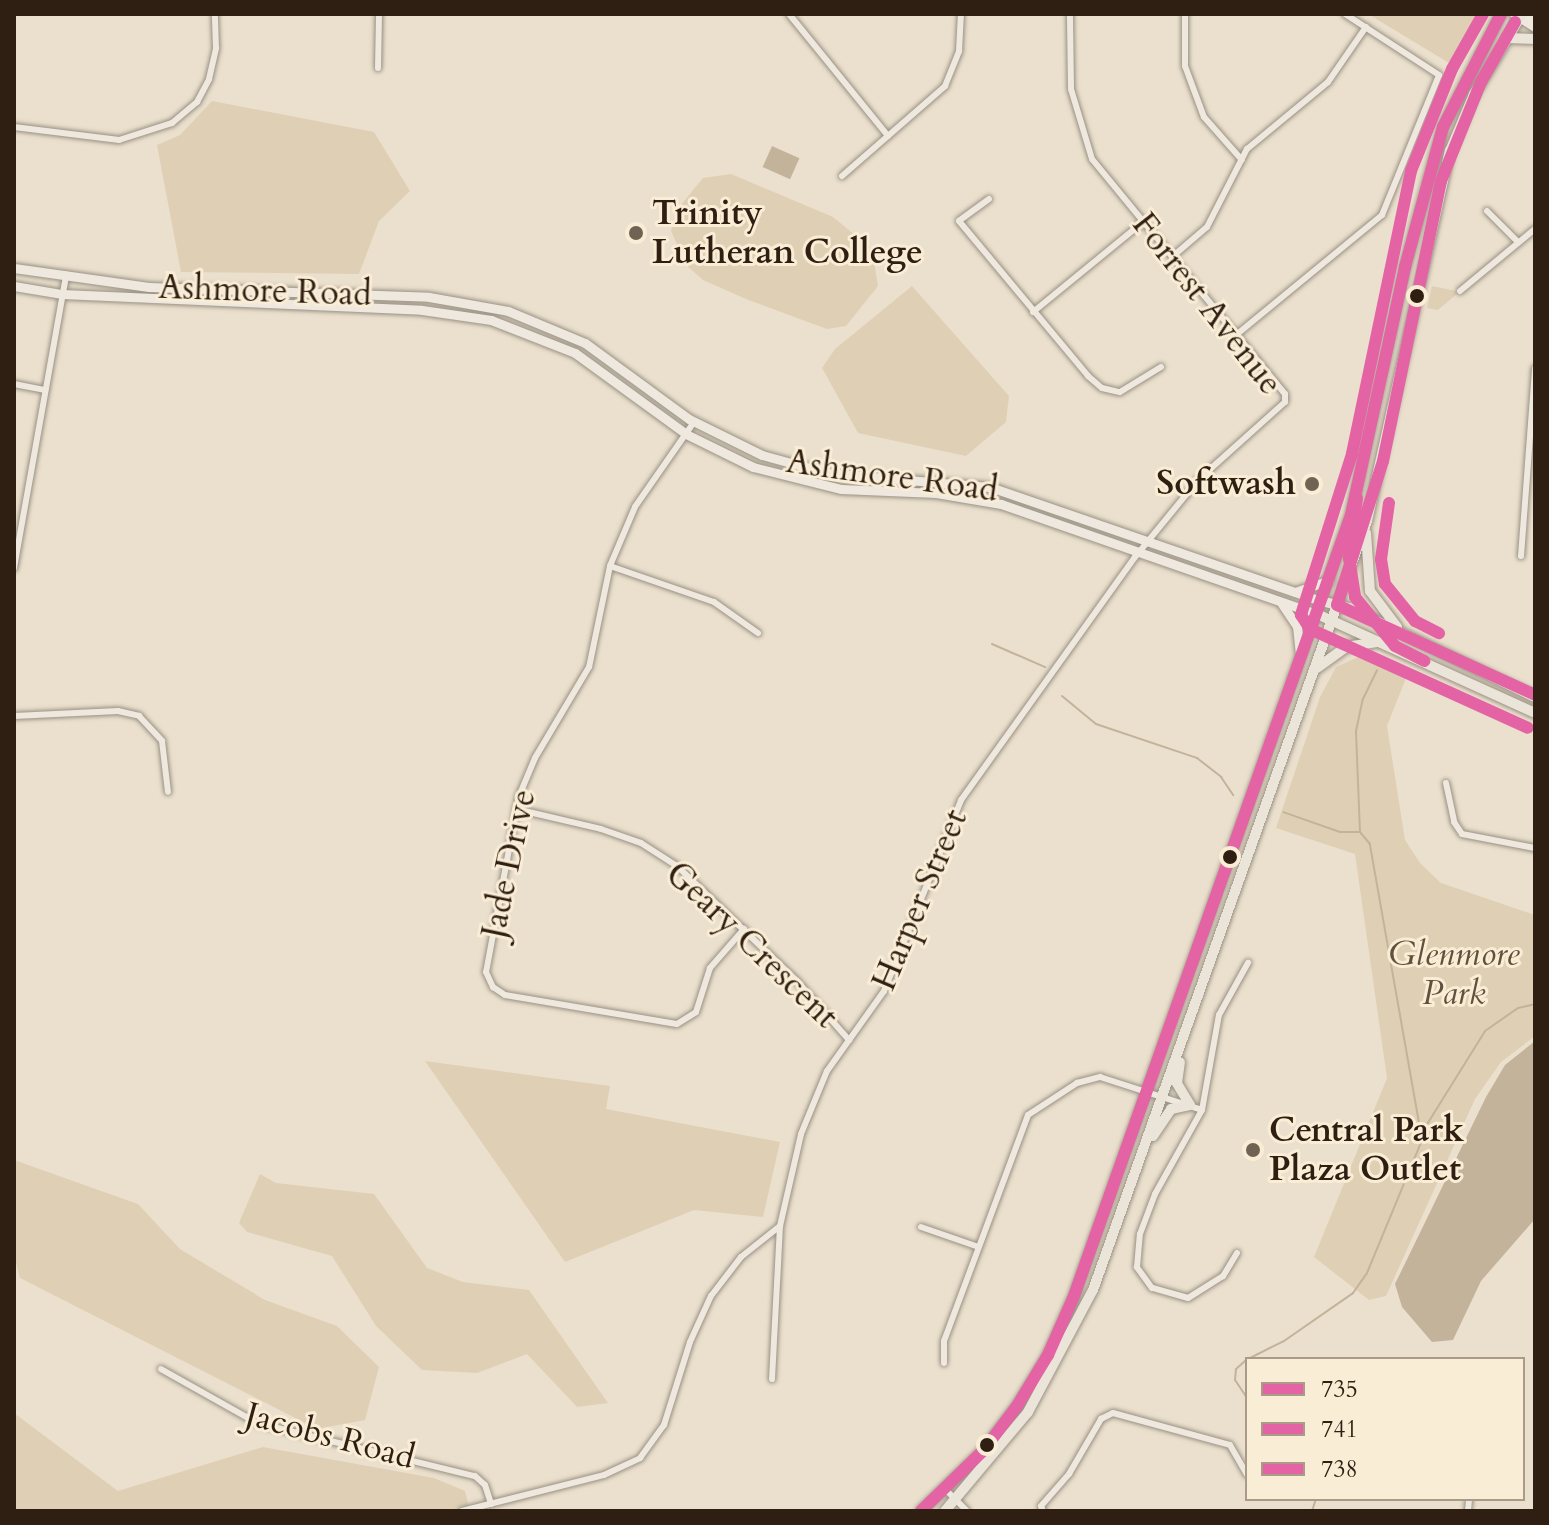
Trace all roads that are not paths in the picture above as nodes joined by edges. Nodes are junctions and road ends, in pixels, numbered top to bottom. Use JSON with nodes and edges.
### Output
{"nodes":[{"id":1,"x":215,"y":14,"type":"edge"},
{"id":2,"x":379,"y":14,"type":"edge"},
{"id":3,"x":789,"y":14,"type":"edge"},
{"id":4,"x":961,"y":14,"type":"edge"},
{"id":5,"x":1070,"y":14,"type":"edge"},
{"id":6,"x":1185,"y":14,"type":"edge"},
{"id":7,"x":1345,"y":14,"type":"edge"},
{"id":8,"x":1501,"y":14,"type":"edge"},
{"id":9,"x":1521,"y":15,"type":"edge"},
{"id":10,"x":1535,"y":18,"type":"edge"},
{"id":11,"x":1366,"y":27,"type":"junction"},
{"id":12,"x":1535,"y":27,"type":"edge"},
{"id":13,"x":1507,"y":38,"type":"junction"},
{"id":14,"x":1535,"y":39,"type":"edge"},
{"id":15,"x":378,"y":68,"type":"dead end"},
{"id":16,"x":14,"y":127,"type":"edge"},
{"id":17,"x":888,"y":136,"type":"junction"},
{"id":18,"x":1242,"y":160,"type":"junction"},
{"id":19,"x":842,"y":176,"type":"dead end"},
{"id":20,"x":989,"y":199,"type":"dead end"},
{"id":21,"x":1487,"y":211,"type":"dead end"},
{"id":22,"x":1143,"y":222,"type":"junction"},
{"id":23,"x":1535,"y":229,"type":"edge"},
{"id":24,"x":1518,"y":242,"type":"junction"},
{"id":25,"x":1172,"y":257,"type":"junction"},
{"id":26,"x":14,"y":268,"type":"edge"},
{"id":27,"x":66,"y":275,"type":"junction"},
{"id":28,"x":14,"y":286,"type":"edge"},
{"id":29,"x":1460,"y":291,"type":"dead end"},
{"id":30,"x":62,"y":294,"type":"junction"},
{"id":31,"x":1033,"y":312,"type":"junction"},
{"id":32,"x":1236,"y":335,"type":"junction"},
{"id":33,"x":1161,"y":367,"type":"dead end"},
{"id":34,"x":1535,"y":369,"type":"edge"},
{"id":35,"x":14,"y":384,"type":"edge"},
{"id":36,"x":45,"y":390,"type":"junction"},
{"id":37,"x":694,"y":422,"type":"junction"},
{"id":38,"x":686,"y":434,"type":"junction"},
{"id":39,"x":1367,"y":521,"type":"junction"},
{"id":40,"x":1151,"y":540,"type":"junction"},
{"id":41,"x":1141,"y":550,"type":"junction"},
{"id":42,"x":1521,"y":556,"type":"dead end"},
{"id":43,"x":610,"y":566,"type":"junction"},
{"id":44,"x":14,"y":568,"type":"edge"},
{"id":45,"x":1329,"y":580,"type":"junction"},
{"id":46,"x":1291,"y":593,"type":"junction"},
{"id":47,"x":1321,"y":601,"type":"junction"},
{"id":48,"x":1282,"y":604,"type":"junction"},
{"id":49,"x":1338,"y":605,"type":"junction"},
{"id":50,"x":1317,"y":614,"type":"junction"},
{"id":51,"x":1333,"y":620,"type":"junction"},
{"id":52,"x":758,"y":633,"type":"dead end"},
{"id":53,"x":1405,"y":634,"type":"junction"},
{"id":54,"x":1379,"y":642,"type":"junction"},
{"id":55,"x":1301,"y":660,"type":"junction"},
{"id":56,"x":1314,"y":671,"type":"junction"},
{"id":57,"x":1535,"y":697,"type":"edge"},
{"id":58,"x":1535,"y":713,"type":"edge"},
{"id":59,"x":14,"y":716,"type":"edge"},
{"id":60,"x":1446,"y":783,"type":"dead end"},
{"id":61,"x":168,"y":792,"type":"dead end"},
{"id":62,"x":516,"y":809,"type":"junction"},
{"id":63,"x":1535,"y":848,"type":"edge"},
{"id":64,"x":744,"y":929,"type":"junction"},
{"id":65,"x":1248,"y":963,"type":"dead end"},
{"id":66,"x":849,"y":1040,"type":"junction"},
{"id":67,"x":1179,"y":1048,"type":"junction"},
{"id":68,"x":1148,"y":1090,"type":"junction"},
{"id":69,"x":1162,"y":1095,"type":"junction"},
{"id":70,"x":1190,"y":1105,"type":"junction"},
{"id":71,"x":1202,"y":1110,"type":"junction"},
{"id":72,"x":1144,"y":1146,"type":"junction"},
{"id":73,"x":780,"y":1226,"type":"junction"},
{"id":74,"x":921,"y":1227,"type":"dead end"},
{"id":75,"x":976,"y":1246,"type":"junction"},
{"id":76,"x":1237,"y":1253,"type":"dead end"},
{"id":77,"x":944,"y":1363,"type":"dead end"},
{"id":78,"x":161,"y":1369,"type":"dead end"},
{"id":79,"x":772,"y":1379,"type":"dead end"},
{"id":80,"x":1245,"y":1471,"type":"edge"},
{"id":81,"x":945,"y":1489,"type":"junction"},
{"id":82,"x":957,"y":1499,"type":"junction"},
{"id":83,"x":491,"y":1504,"type":"junction"},
{"id":84,"x":462,"y":1511,"type":"edge"},
{"id":85,"x":921,"y":1511,"type":"edge"},
{"id":86,"x":945,"y":1511,"type":"edge"},
{"id":87,"x":967,"y":1511,"type":"edge"},
{"id":88,"x":1043,"y":1511,"type":"edge"}],
"edges":[{"from":1,"to":16,"type":"street"},
{"from":2,"to":15,"type":"street"},
{"from":3,"to":17,"type":"street"},
{"from":4,"to":17,"type":"street"},
{"from":5,"to":22,"type":"street","name":"Forrest Avenue"},
{"from":6,"to":18,"type":"street"},
{"from":7,"to":11,"type":"street"},
{"from":8,"to":45,"type":"main road"},
{"from":9,"to":10,"type":"main road"},
{"from":9,"to":12,"type":"main road"},
{"from":9,"to":13,"type":"main road"},
{"from":11,"to":18,"type":"street"},
{"from":11,"to":32,"type":"street"},
{"from":13,"to":14,"type":"main road"},
{"from":13,"to":39,"type":"main road"},
{"from":17,"to":19,"type":"street"},
{"from":18,"to":25,"type":"street"},
{"from":20,"to":31,"type":"street"},
{"from":21,"to":24,"type":"street"},
{"from":22,"to":25,"type":"street","name":"Forrest Avenue"},
{"from":22,"to":31,"type":"street"},
{"from":23,"to":24,"type":"street"},
{"from":24,"to":29,"type":"street"},
{"from":25,"to":32,"type":"street","name":"Forrest Avenue"},
{"from":26,"to":27,"type":"main road","name":"Ashmore Road"},
{"from":27,"to":30,"type":"street"},
{"from":27,"to":37,"type":"main road","name":"Ashmore Road"},
{"from":28,"to":30,"type":"main road","name":"Ashmore Road"},
{"from":30,"to":36,"type":"street"},
{"from":30,"to":38,"type":"main road","name":"Ashmore Road"},
{"from":31,"to":33,"type":"street"},
{"from":32,"to":40,"type":"street","name":"Forrest Avenue"},
{"from":34,"to":42,"type":"street"},
{"from":35,"to":36,"type":"street"},
{"from":36,"to":44,"type":"street"},
{"from":37,"to":38,"type":"street","name":"Jade Drive"},
{"from":37,"to":40,"type":"main road","name":"Ashmore Road"},
{"from":38,"to":41,"type":"main road","name":"Ashmore Road"},
{"from":38,"to":43,"type":"street","name":"Jade Drive"},
{"from":39,"to":49,"type":"main road"},
{"from":39,"to":53,"type":"main road"},
{"from":40,"to":41,"type":"street","name":"Forrest Avenue"},
{"from":40,"to":46,"type":"main road","name":"Ashmore Road"},
{"from":41,"to":48,"type":"main road","name":"Ashmore Road"},
{"from":41,"to":66,"type":"street","name":"Harper Street"},
{"from":43,"to":52,"type":"street"},
{"from":43,"to":62,"type":"street","name":"Jade Drive"},
{"from":45,"to":46,"type":"main road"},
{"from":45,"to":47,"type":"main road"},
{"from":46,"to":47,"type":"main road","name":"Ashmore Road"},
{"from":47,"to":49,"type":"main road","name":"Ashmore Road"},
{"from":47,"to":50,"type":"main road"},
{"from":48,"to":50,"type":"main road","name":"Ashmore Road"},
{"from":48,"to":55,"type":"main road"},
{"from":49,"to":51,"type":"main road"},
{"from":49,"to":53,"type":"main road","name":"Ashmore Road"},
{"from":50,"to":51,"type":"main road","name":"Ashmore Road"},
{"from":50,"to":55,"type":"main road"},
{"from":51,"to":54,"type":"main road","name":"Ashmore Road"},
{"from":51,"to":56,"type":"main road"},
{"from":53,"to":57,"type":"main road","name":"Ashmore Road"},
{"from":54,"to":56,"type":"main road"},
{"from":54,"to":58,"type":"main road","name":"Ashmore Road"},
{"from":55,"to":68,"type":"main road"},
{"from":56,"to":67,"type":"main road"},
{"from":59,"to":61,"type":"street"},
{"from":60,"to":63,"type":"street"},
{"from":62,"to":64,"type":"street","name":"Geary Crescent"},
{"from":62,"to":64,"type":"street","name":"Jade Drive"},
{"from":64,"to":66,"type":"street","name":"Geary Crescent"},
{"from":65,"to":71,"type":"street"},
{"from":66,"to":73,"type":"street","name":"Harper Street"},
{"from":67,"to":69,"type":"main road"},
{"from":67,"to":70,"type":"main road"},
{"from":68,"to":69,"type":"street"},
{"from":68,"to":75,"type":"street"},
{"from":68,"to":81,"type":"main road"},
{"from":69,"to":70,"type":"street"},
{"from":69,"to":72,"type":"main road"},
{"from":70,"to":71,"type":"street"},
{"from":70,"to":72,"type":"main road"},
{"from":71,"to":76,"type":"street"},
{"from":72,"to":82,"type":"main road"},
{"from":73,"to":79,"type":"street","name":"Harper Street"},
{"from":73,"to":83,"type":"street"},
{"from":74,"to":75,"type":"street"},
{"from":75,"to":77,"type":"street"},
{"from":78,"to":83,"type":"street","name":"Jacobs Road"},
{"from":80,"to":88,"type":"street"},
{"from":81,"to":82,"type":"street"},
{"from":81,"to":85,"type":"main road"},
{"from":82,"to":86,"type":"main road"},
{"from":82,"to":87,"type":"street"},
{"from":83,"to":84,"type":"street"}]}
